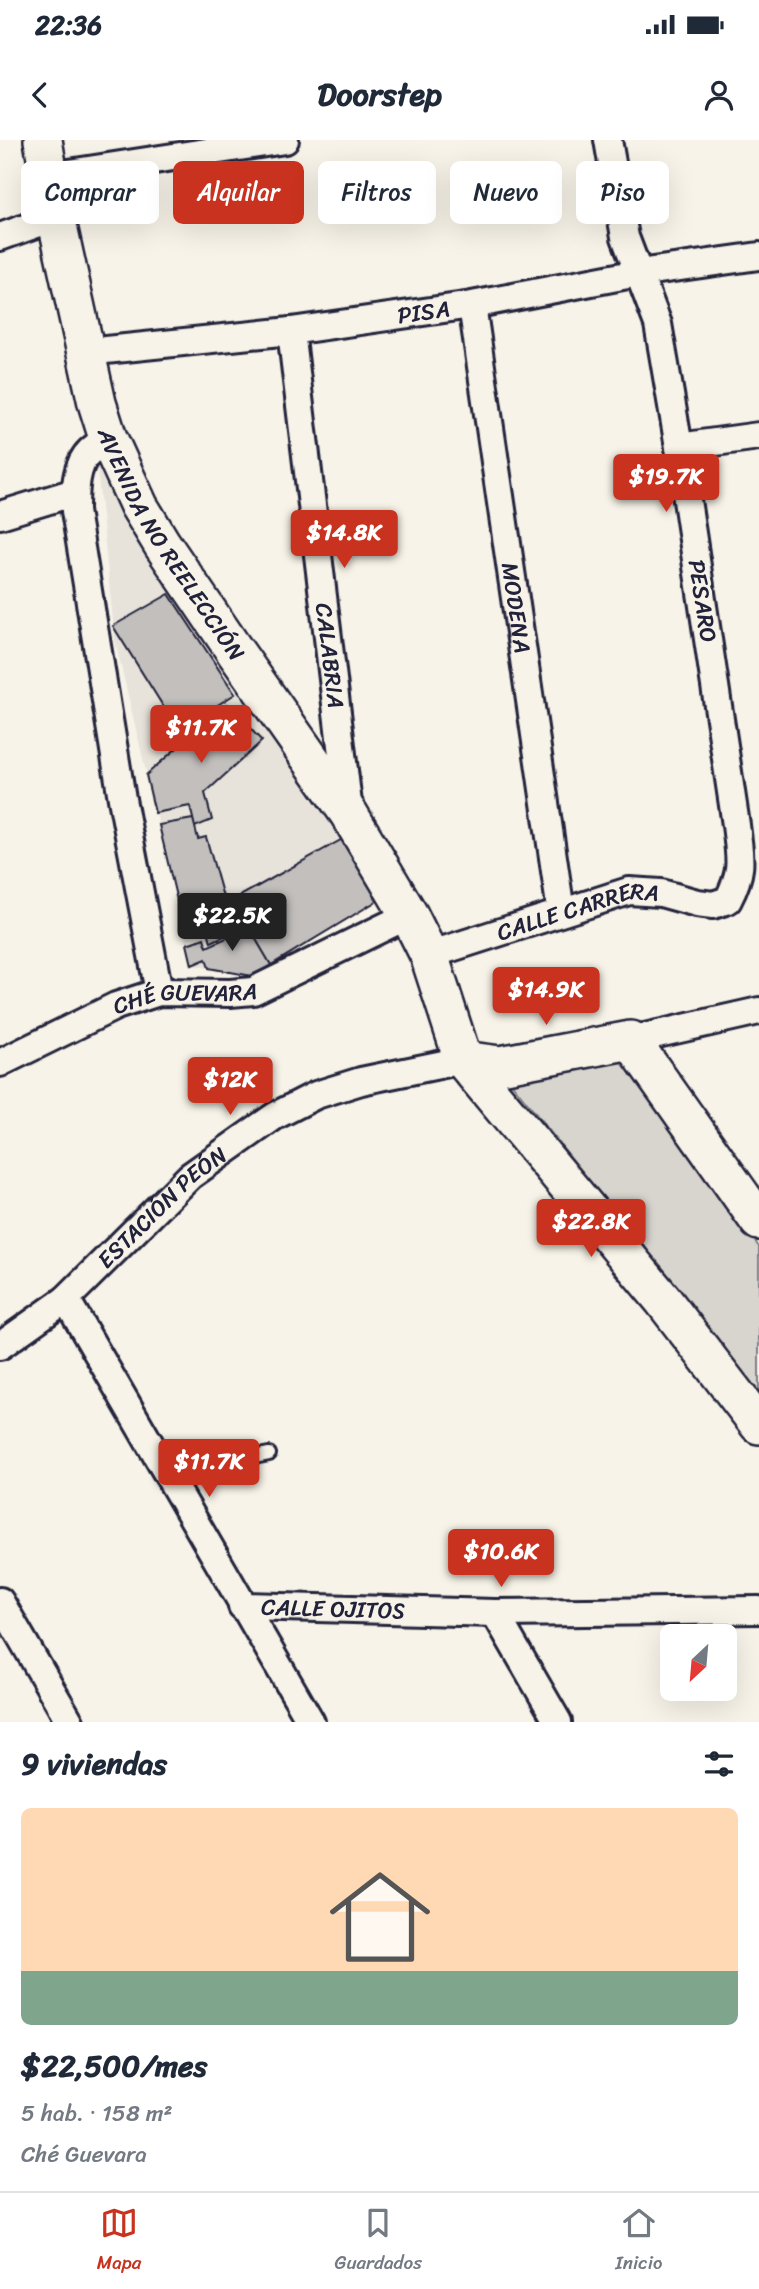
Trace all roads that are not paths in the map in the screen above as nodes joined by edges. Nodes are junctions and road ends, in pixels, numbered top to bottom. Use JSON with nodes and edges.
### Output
{"nodes":[{"id":1,"x":43,"y":140,"type":"edge"},
{"id":2,"x":285,"y":140,"type":"edge"},
{"id":3,"x":608,"y":140,"type":"edge"},
{"id":4,"x":46,"y":161,"type":"edge"},
{"id":5,"x":147,"y":161,"type":"edge"},
{"id":6,"x":36,"y":224,"type":"edge"},
{"id":7,"x":58,"y":224,"type":"edge"},
{"id":8,"x":0,"y":237,"type":"edge"},
{"id":9,"x":759,"y":256,"type":"edge"},
{"id":10,"x":638,"y":273,"type":"junction"},
{"id":11,"x":472,"y":305,"type":"junction"},
{"id":12,"x":290,"y":331,"type":"junction"},
{"id":13,"x":86,"y":352,"type":"junction"},
{"id":14,"x":759,"y":436,"type":"edge"},
{"id":15,"x":108,"y":438,"type":"junction"},
{"id":16,"x":680,"y":447,"type":"junction"},
{"id":17,"x":75,"y":492,"type":"junction"},
{"id":18,"x":0,"y":515,"type":"edge"},
{"id":19,"x":349,"y":814,"type":"junction"},
{"id":20,"x":748,"y":823,"type":"edge"},
{"id":21,"x":728,"y":900,"type":"joint"},
{"id":22,"x":561,"y":912,"type":"junction"},
{"id":23,"x":410,"y":915,"type":"junction"},
{"id":24,"x":429,"y":955,"type":"junction"},
{"id":25,"x":159,"y":992,"type":"junction"},
{"id":26,"x":759,"y":1011,"type":"edge"},
{"id":27,"x":631,"y":1040,"type":"junction"},
{"id":28,"x":463,"y":1060,"type":"junction"},
{"id":29,"x":0,"y":1063,"type":"edge"},
{"id":30,"x":759,"y":1221,"type":"edge"},
{"id":31,"x":66,"y":1299,"type":"junction"},
{"id":32,"x":0,"y":1346,"type":"edge"},
{"id":33,"x":759,"y":1426,"type":"edge"},
{"id":34,"x":269,"y":1454,"type":"dead end"},
{"id":35,"x":167,"y":1474,"type":"junction"},
{"id":36,"x":0,"y":1601,"type":"edge"},
{"id":37,"x":242,"y":1606,"type":"junction"},
{"id":38,"x":759,"y":1610,"type":"edge"},
{"id":39,"x":495,"y":1613,"type":"junction"},
{"id":40,"x":70,"y":1722,"type":"edge"},
{"id":41,"x":311,"y":1722,"type":"edge"},
{"id":42,"x":558,"y":1722,"type":"edge"}],
"edges":[{"from":1,"to":4,"type":"street","name":"AVENIDA NO REELECCIÓN"},
{"from":2,"to":5,"type":"street"},
{"from":3,"to":10,"type":"street","name":"PESARO"},
{"from":6,"to":8,"type":"street"},
{"from":7,"to":13,"type":"street","name":"AVENIDA NO REELECCIÓN"},
{"from":9,"to":10,"type":"street","name":"PISA"},
{"from":10,"to":11,"type":"street","name":"PISA"},
{"from":10,"to":16,"type":"street","name":"PESARO"},
{"from":11,"to":12,"type":"street","name":"PISA"},
{"from":11,"to":22,"type":"street","name":"MODENA"},
{"from":12,"to":13,"type":"street","name":"PISA"},
{"from":12,"to":19,"type":"street","name":"CALABRIA"},
{"from":13,"to":15,"type":"street","name":"AVENIDA NO REELECCIÓN"},
{"from":14,"to":16,"type":"street"},
{"from":15,"to":17,"type":"street"},
{"from":15,"to":19,"type":"street","name":"AVENIDA NO REELECCIÓN"},
{"from":16,"to":20,"type":"street","name":"PESARO"},
{"from":17,"to":18,"type":"street"},
{"from":17,"to":25,"type":"street"},
{"from":19,"to":23,"type":"street","name":"AVENIDA NO REELECCIÓN"},
{"from":20,"to":21,"type":"street","name":"PESARO"},
{"from":21,"to":22,"type":"street","name":"CALLE CARRERA"},
{"from":22,"to":24,"type":"street","name":"CALLE CARRERA"},
{"from":23,"to":24,"type":"street","name":"AVENIDA NO REELECCIÓN"},
{"from":23,"to":25,"type":"street","name":"CHÉ GUEVARA"},
{"from":24,"to":28,"type":"street","name":"AVENIDA NO REELECCIÓN"},
{"from":25,"to":29,"type":"street","name":"CHÉ GUEVARA"},
{"from":26,"to":27,"type":"street"},
{"from":27,"to":28,"type":"street"},
{"from":27,"to":30,"type":"street"},
{"from":28,"to":31,"type":"street","name":"ESTACIÓN PEÓN"},
{"from":28,"to":33,"type":"street","name":"AVENIDA NO REELECCIÓN"},
{"from":31,"to":32,"type":"street","name":"ESTACIÓN PEÓN"},
{"from":31,"to":35,"type":"street"},
{"from":34,"to":35,"type":"lane"},
{"from":35,"to":37,"type":"street"},
{"from":36,"to":40,"type":"street"},
{"from":37,"to":39,"type":"street","name":"CALLE OJITOS"},
{"from":37,"to":41,"type":"street"},
{"from":38,"to":39,"type":"street","name":"CALLE OJITOS"},
{"from":39,"to":42,"type":"street"}]}
